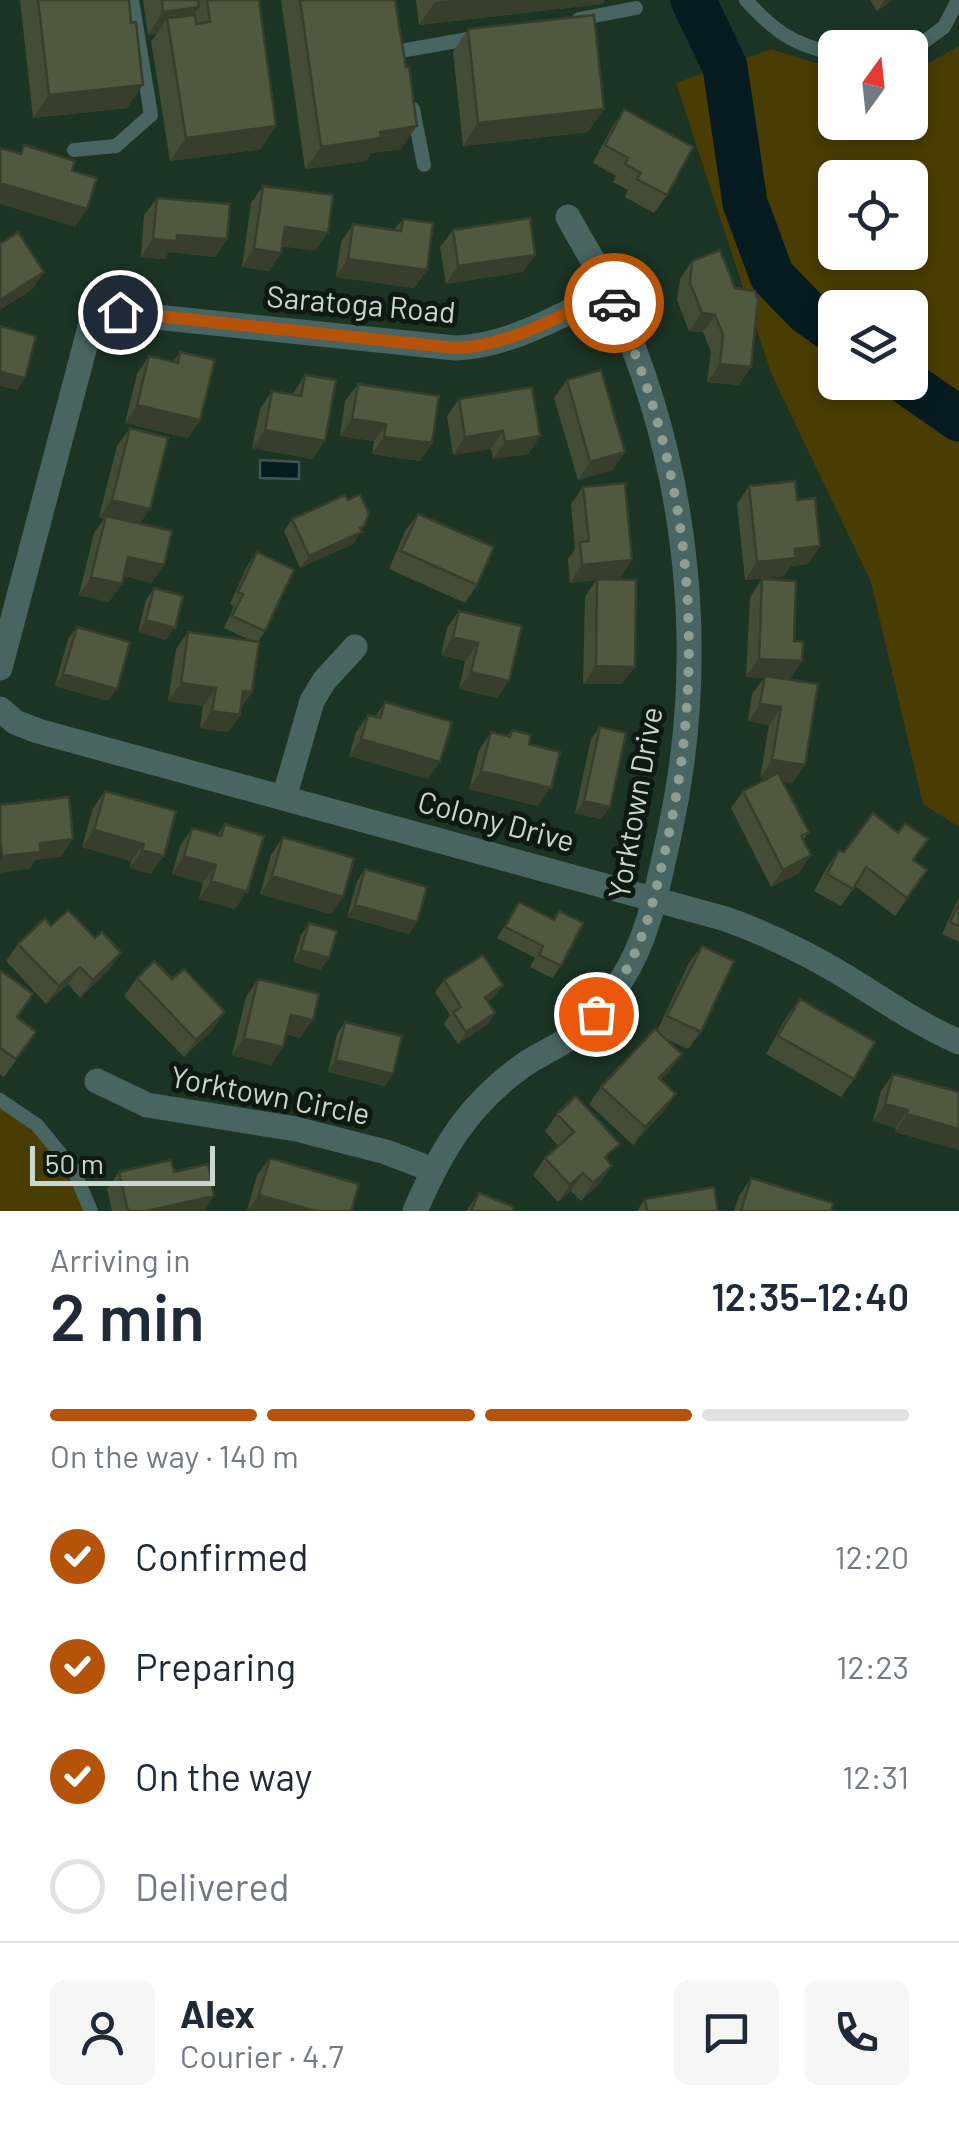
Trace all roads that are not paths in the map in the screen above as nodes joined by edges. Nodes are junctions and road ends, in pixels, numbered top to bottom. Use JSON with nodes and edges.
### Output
{"nodes":[{"id":1,"x":132,"y":0,"type":"edge"},
{"id":2,"x":746,"y":0,"type":"edge"},
{"id":3,"x":958,"y":0,"type":"edge"},
{"id":4,"x":636,"y":8,"type":"dead end"},
{"id":5,"x":558,"y":22,"type":"edge"},
{"id":6,"x":499,"y":33,"type":"edge"},
{"id":7,"x":398,"y":34,"type":"edge"},
{"id":8,"x":928,"y":39,"type":"edge"},
{"id":9,"x":818,"y":49,"type":"edge"},
{"id":10,"x":401,"y":51,"type":"junction"},
{"id":11,"x":405,"y":70,"type":"edge"},
{"id":12,"x":409,"y":89,"type":"edge"},
{"id":13,"x":74,"y":150,"type":"dead end"},
{"id":14,"x":424,"y":165,"type":"dead end"},
{"id":15,"x":568,"y":217,"type":"dead end"},
{"id":16,"x":610,"y":292,"type":"junction"},
{"id":17,"x":355,"y":647,"type":"dead end"},
{"id":18,"x":0,"y":668,"type":"edge"},
{"id":19,"x":0,"y":709,"type":"edge"},
{"id":20,"x":284,"y":798,"type":"junction"},
{"id":21,"x":654,"y":898,"type":"junction"},
{"id":22,"x":959,"y":1042,"type":"edge"},
{"id":23,"x":97,"y":1081,"type":"dead end"},
{"id":24,"x":0,"y":1100,"type":"edge"},
{"id":25,"x":433,"y":1170,"type":"junction"},
{"id":26,"x":91,"y":1211,"type":"edge"},
{"id":27,"x":415,"y":1211,"type":"edge"}],
"edges":[{"from":1,"to":13,"type":"lane"},
{"from":2,"to":9,"type":"lane"},
{"from":3,"to":8,"type":"lane"},
{"from":4,"to":5,"type":"lane"},
{"from":6,"to":10,"type":"lane"},
{"from":7,"to":10,"type":"lane"},
{"from":10,"to":11,"type":"lane"},
{"from":12,"to":14,"type":"lane"},
{"from":15,"to":16,"type":"street","name":"Yorktown Drive"},
{"from":16,"to":18,"type":"street","name":"Saratoga Road"},
{"from":16,"to":21,"type":"street","name":"Yorktown Drive"},
{"from":17,"to":20,"type":"street"},
{"from":19,"to":20,"type":"street","name":"Colony Drive"},
{"from":20,"to":21,"type":"street","name":"Colony Drive"},
{"from":21,"to":22,"type":"street","name":"Colony Drive"},
{"from":21,"to":25,"type":"street","name":"Yorktown Drive"},
{"from":23,"to":25,"type":"street","name":"Yorktown Circle"},
{"from":24,"to":26,"type":"lane"},
{"from":25,"to":27,"type":"street","name":"Yorktown Drive"}]}
